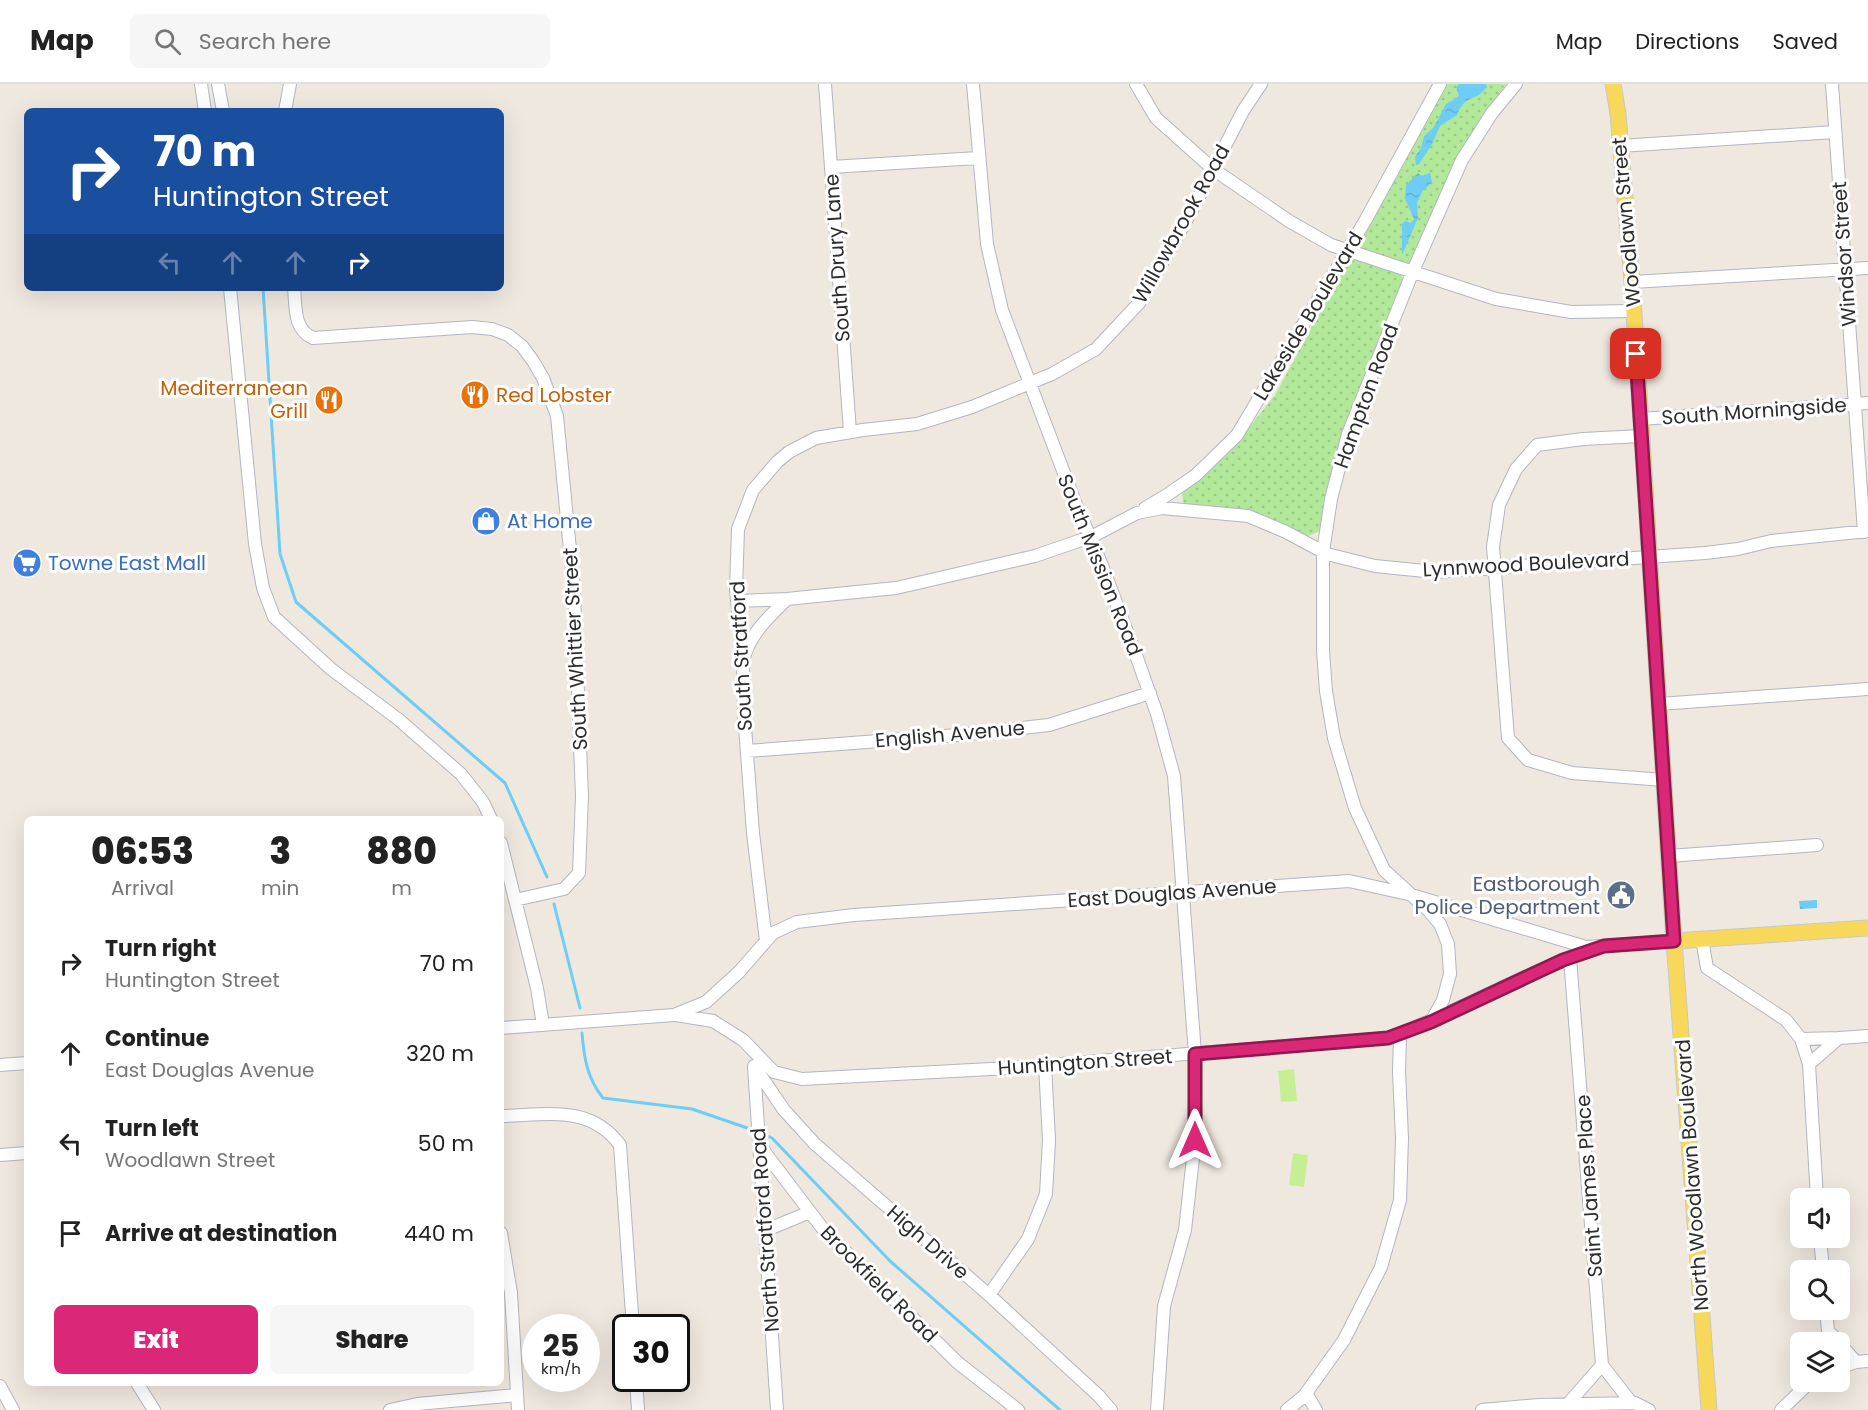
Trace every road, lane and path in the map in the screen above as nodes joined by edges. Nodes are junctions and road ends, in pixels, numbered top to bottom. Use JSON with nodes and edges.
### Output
{"nodes":[{"id":1,"x":201,"y":84,"type":"edge"},
{"id":2,"x":218,"y":84,"type":"edge"},
{"id":3,"x":290,"y":84,"type":"edge"},
{"id":4,"x":825,"y":84,"type":"edge"},
{"id":5,"x":973,"y":84,"type":"edge"},
{"id":6,"x":1136,"y":84,"type":"edge"},
{"id":7,"x":1261,"y":84,"type":"edge"},
{"id":8,"x":1440,"y":84,"type":"edge"},
{"id":9,"x":1516,"y":84,"type":"edge"},
{"id":10,"x":1613,"y":84,"type":"edge"},
{"id":11,"x":1618,"y":84,"type":"edge"},
{"id":12,"x":1832,"y":84,"type":"edge"},
{"id":13,"x":205,"y":108,"type":"edge"},
{"id":14,"x":222,"y":108,"type":"edge"},
{"id":15,"x":286,"y":108,"type":"edge"},
{"id":16,"x":1618,"y":114,"type":"junction"},
{"id":17,"x":1835,"y":132,"type":"junction"},
{"id":18,"x":1620,"y":146,"type":"junction"},
{"id":19,"x":978,"y":158,"type":"junction"},
{"id":20,"x":831,"y":167,"type":"junction"},
{"id":21,"x":1213,"y":169,"type":"junction"},
{"id":22,"x":1347,"y":250,"type":"junction"},
{"id":23,"x":1868,"y":268,"type":"edge"},
{"id":24,"x":1845,"y":269,"type":"junction"},
{"id":25,"x":1413,"y":271,"type":"junction"},
{"id":26,"x":1632,"y":282,"type":"junction"},
{"id":27,"x":230,"y":291,"type":"edge"},
{"id":28,"x":294,"y":291,"type":"edge"},
{"id":29,"x":1634,"y":311,"type":"junction"},
{"id":30,"x":1029,"y":384,"type":"junction"},
{"id":31,"x":1862,"y":404,"type":"edge"},
{"id":32,"x":1640,"y":419,"type":"junction"},
{"id":33,"x":850,"y":432,"type":"junction"},
{"id":34,"x":1641,"y":436,"type":"junction"},
{"id":35,"x":1137,"y":513,"type":"junction"},
{"id":36,"x":1866,"y":531,"type":"edge"},
{"id":37,"x":1090,"y":537,"type":"junction"},
{"id":38,"x":1323,"y":552,"type":"junction"},
{"id":39,"x":1649,"y":558,"type":"junction"},
{"id":40,"x":1495,"y":568,"type":"junction"},
{"id":41,"x":787,"y":599,"type":"junction"},
{"id":42,"x":737,"y":601,"type":"junction"},
{"id":43,"x":743,"y":663,"type":"junction"},
{"id":44,"x":1868,"y":689,"type":"edge"},
{"id":45,"x":1149,"y":693,"type":"junction"},
{"id":46,"x":1659,"y":704,"type":"junction"},
{"id":47,"x":747,"y":751,"type":"junction"},
{"id":48,"x":1664,"y":780,"type":"junction"},
{"id":49,"x":489,"y":816,"type":"edge"},
{"id":50,"x":1817,"y":845,"type":"dead end"},
{"id":51,"x":504,"y":855,"type":"edge"},
{"id":52,"x":1669,"y":856,"type":"junction"},
{"id":53,"x":1183,"y":892,"type":"junction"},
{"id":54,"x":1408,"y":894,"type":"junction"},
{"id":55,"x":515,"y":900,"type":"junction"},
{"id":56,"x":1868,"y":928,"type":"edge"},
{"id":57,"x":1702,"y":939,"type":"junction"},
{"id":58,"x":766,"y":941,"type":"junction"},
{"id":59,"x":1674,"y":941,"type":"junction"},
{"id":60,"x":1604,"y":946,"type":"junction"},
{"id":61,"x":1570,"y":958,"type":"junction"},
{"id":62,"x":675,"y":1015,"type":"junction"},
{"id":63,"x":1431,"y":1022,"type":"junction"},
{"id":64,"x":543,"y":1025,"type":"junction"},
{"id":65,"x":504,"y":1028,"type":"edge"},
{"id":66,"x":1400,"y":1034,"type":"junction"},
{"id":67,"x":1868,"y":1036,"type":"edge"},
{"id":68,"x":1839,"y":1038,"type":"junction"},
{"id":69,"x":1800,"y":1039,"type":"junction"},
{"id":70,"x":753,"y":1051,"type":"junction"},
{"id":71,"x":1195,"y":1054,"type":"junction"},
{"id":72,"x":24,"y":1063,"type":"edge"},
{"id":73,"x":1809,"y":1064,"type":"junction"},
{"id":74,"x":0,"y":1065,"type":"edge"},
{"id":75,"x":1045,"y":1065,"type":"junction"},
{"id":76,"x":754,"y":1066,"type":"junction"},
{"id":77,"x":504,"y":1116,"type":"edge"},
{"id":78,"x":759,"y":1141,"type":"junction"},
{"id":79,"x":24,"y":1153,"type":"edge"},
{"id":80,"x":0,"y":1155,"type":"edge"},
{"id":81,"x":1816,"y":1188,"type":"edge"},
{"id":82,"x":810,"y":1212,"type":"junction"},
{"id":83,"x":764,"y":1231,"type":"junction"},
{"id":84,"x":504,"y":1251,"type":"edge"},
{"id":85,"x":988,"y":1295,"type":"junction"},
{"id":86,"x":632,"y":1314,"type":"edge"},
{"id":87,"x":1850,"y":1352,"type":"edge"},
{"id":88,"x":1862,"y":1361,"type":"edge"},
{"id":89,"x":1602,"y":1365,"type":"junction"},
{"id":90,"x":0,"y":1386,"type":"edge"},
{"id":91,"x":139,"y":1386,"type":"edge"},
{"id":92,"x":637,"y":1392,"type":"edge"},
{"id":93,"x":1800,"y":1392,"type":"edge"},
{"id":94,"x":1306,"y":1393,"type":"junction"},
{"id":95,"x":517,"y":1395,"type":"junction"},
{"id":96,"x":1635,"y":1403,"type":"junction"},
{"id":97,"x":1000,"y":1404,"type":"edge"},
{"id":98,"x":1567,"y":1405,"type":"junction"},
{"id":99,"x":13,"y":1410,"type":"edge"},
{"id":100,"x":154,"y":1410,"type":"edge"},
{"id":101,"x":390,"y":1410,"type":"edge"},
{"id":102,"x":518,"y":1410,"type":"edge"},
{"id":103,"x":639,"y":1410,"type":"edge"},
{"id":104,"x":777,"y":1410,"type":"edge"},
{"id":105,"x":1018,"y":1410,"type":"edge"},
{"id":106,"x":1111,"y":1410,"type":"edge"},
{"id":107,"x":1157,"y":1410,"type":"edge"},
{"id":108,"x":1287,"y":1410,"type":"edge"},
{"id":109,"x":1316,"y":1410,"type":"edge"},
{"id":110,"x":1482,"y":1410,"type":"edge"},
{"id":111,"x":1649,"y":1410,"type":"edge"},
{"id":112,"x":1709,"y":1410,"type":"edge"},
{"id":113,"x":1781,"y":1410,"type":"edge"}],
"edges":[{"from":1,"to":13,"type":"street"},
{"from":2,"to":14,"type":"street"},
{"from":3,"to":15,"type":"street"},
{"from":4,"to":20,"type":"street","name":"South Drury Lane"},
{"from":5,"to":19,"type":"street","name":"South Mission Road"},
{"from":6,"to":21,"type":"street"},
{"from":7,"to":21,"type":"street","name":"Willowbrook Road"},
{"from":8,"to":22,"type":"street","name":"Lakeside Boulevard"},
{"from":9,"to":25,"type":"street","name":"Hampton Road"},
{"from":10,"to":16,"type":"main road","name":"Woodlawn Street"},
{"from":11,"to":16,"type":"main road","name":"Woodlawn Street"},
{"from":12,"to":17,"type":"street","name":"Windsor Street"},
{"from":16,"to":18,"type":"main road","name":"Woodlawn Street"},
{"from":17,"to":18,"type":"street"},
{"from":17,"to":24,"type":"street","name":"Windsor Street"},
{"from":18,"to":26,"type":"main road","name":"Woodlawn Street"},
{"from":19,"to":20,"type":"street"},
{"from":19,"to":30,"type":"street","name":"South Mission Road"},
{"from":20,"to":33,"type":"street","name":"South Drury Lane"},
{"from":21,"to":22,"type":"street"},
{"from":21,"to":30,"type":"street","name":"Willowbrook Road"},
{"from":22,"to":25,"type":"street"},
{"from":22,"to":35,"type":"street","name":"Lakeside Boulevard"},
{"from":23,"to":24,"type":"street"},
{"from":24,"to":26,"type":"street"},
{"from":24,"to":31,"type":"street","name":"Windsor Street"},
{"from":25,"to":29,"type":"street"},
{"from":25,"to":38,"type":"street","name":"Hampton Road"},
{"from":26,"to":29,"type":"main road","name":"Woodlawn Street"},
{"from":27,"to":49,"type":"street"},
{"from":28,"to":55,"type":"street","name":"South Whittier Street"},
{"from":29,"to":32,"type":"main road","name":"Woodlawn Street"},
{"from":30,"to":33,"type":"street","name":"Willowbrook Road"},
{"from":30,"to":37,"type":"street","name":"South Mission Road"},
{"from":31,"to":32,"type":"street","name":"South Morningside"},
{"from":31,"to":36,"type":"street","name":"Windsor Street"},
{"from":32,"to":34,"type":"main road","name":"Woodlawn Street"},
{"from":33,"to":42,"type":"street","name":"South Stratford"},
{"from":34,"to":39,"type":"main road","name":"Woodlawn Street"},
{"from":34,"to":40,"type":"street"},
{"from":35,"to":37,"type":"street","name":"Lynnwood Boulevard"},
{"from":35,"to":38,"type":"street","name":"Lynnwood Boulevard"},
{"from":36,"to":39,"type":"street","name":"Lynnwood Boulevard"},
{"from":37,"to":41,"type":"street","name":"Lynnwood Boulevard"},
{"from":37,"to":45,"type":"street","name":"South Mission Road"},
{"from":38,"to":40,"type":"street","name":"Lynnwood Boulevard"},
{"from":38,"to":54,"type":"street","name":"Hampton Road"},
{"from":39,"to":40,"type":"street","name":"Lynnwood Boulevard"},
{"from":39,"to":46,"type":"main road","name":"Woodlawn Street"},
{"from":40,"to":48,"type":"street"},
{"from":41,"to":42,"type":"street","name":"Lynnwood Boulevard"},
{"from":41,"to":43,"type":"street"},
{"from":42,"to":43,"type":"street","name":"South Stratford"},
{"from":43,"to":47,"type":"street","name":"South Stratford"},
{"from":44,"to":46,"type":"street"},
{"from":45,"to":47,"type":"street","name":"English Avenue"},
{"from":45,"to":53,"type":"street","name":"South Mission Road"},
{"from":46,"to":48,"type":"main road","name":"Woodlawn Street"},
{"from":47,"to":58,"type":"street","name":"South Stratford"},
{"from":48,"to":52,"type":"main road","name":"Woodlawn Street"},
{"from":50,"to":52,"type":"street"},
{"from":51,"to":55,"type":"street"},
{"from":52,"to":59,"type":"main road","name":"Woodlawn Street"},
{"from":53,"to":54,"type":"street","name":"East Douglas Avenue"},
{"from":53,"to":58,"type":"street","name":"East Douglas Avenue"},
{"from":53,"to":71,"type":"street","name":"South Mission Road"},
{"from":54,"to":60,"type":"street","name":"East Douglas Avenue"},
{"from":54,"to":63,"type":"street","name":"Hampton Road"},
{"from":55,"to":64,"type":"street"},
{"from":56,"to":57,"type":"main road","name":"East Douglas Avenue"},
{"from":57,"to":59,"type":"main road","name":"East Douglas Avenue"},
{"from":57,"to":69,"type":"street"},
{"from":58,"to":62,"type":"street","name":"East Douglas Avenue"},
{"from":59,"to":60,"type":"street","name":"East Douglas Avenue"},
{"from":59,"to":112,"type":"main road","name":"North Woodlawn Boulevard"},
{"from":60,"to":61,"type":"street","name":"Huntington Street"},
{"from":61,"to":63,"type":"street","name":"Huntington Street"},
{"from":61,"to":89,"type":"street","name":"Saint James Place"},
{"from":62,"to":64,"type":"street","name":"East Douglas Avenue"},
{"from":62,"to":70,"type":"street","name":"Huntington Street"},
{"from":63,"to":66,"type":"street","name":"Huntington Street"},
{"from":64,"to":65,"type":"street","name":"East Douglas Avenue"},
{"from":66,"to":71,"type":"street","name":"Huntington Street"},
{"from":66,"to":94,"type":"street"},
{"from":67,"to":68,"type":"street"},
{"from":68,"to":69,"type":"street"},
{"from":68,"to":73,"type":"street"},
{"from":69,"to":73,"type":"street"},
{"from":70,"to":75,"type":"street","name":"Huntington Street"},
{"from":70,"to":76,"type":"street","name":"North Stratford Road"},
{"from":71,"to":75,"type":"street","name":"Huntington Street"},
{"from":71,"to":107,"type":"street","name":"South Mission Road"},
{"from":72,"to":74,"type":"street"},
{"from":73,"to":81,"type":"street"},
{"from":75,"to":85,"type":"street"},
{"from":76,"to":78,"type":"street","name":"North Stratford Road"},
{"from":76,"to":85,"type":"street","name":"High Drive"},
{"from":77,"to":86,"type":"street"},
{"from":78,"to":82,"type":"street","name":"Brookfield Road"},
{"from":78,"to":83,"type":"street","name":"North Stratford Road"},
{"from":79,"to":80,"type":"street"},
{"from":82,"to":83,"type":"street"},
{"from":82,"to":97,"type":"street","name":"Brookfield Road"},
{"from":83,"to":104,"type":"street","name":"North Stratford Road"},
{"from":84,"to":95,"type":"street"},
{"from":85,"to":106,"type":"street","name":"High Drive"},
{"from":87,"to":88,"type":"street"},
{"from":89,"to":96,"type":"street"},
{"from":89,"to":98,"type":"street"},
{"from":90,"to":99,"type":"street"},
{"from":91,"to":100,"type":"street"},
{"from":92,"to":103,"type":"street"},
{"from":93,"to":113,"type":"street"},
{"from":94,"to":108,"type":"street"},
{"from":94,"to":109,"type":"street"},
{"from":95,"to":101,"type":"street"},
{"from":95,"to":102,"type":"street"},
{"from":96,"to":98,"type":"street"},
{"from":96,"to":111,"type":"street"},
{"from":97,"to":105,"type":"street","name":"Brookfield Road"},
{"from":98,"to":110,"type":"street"}]}
